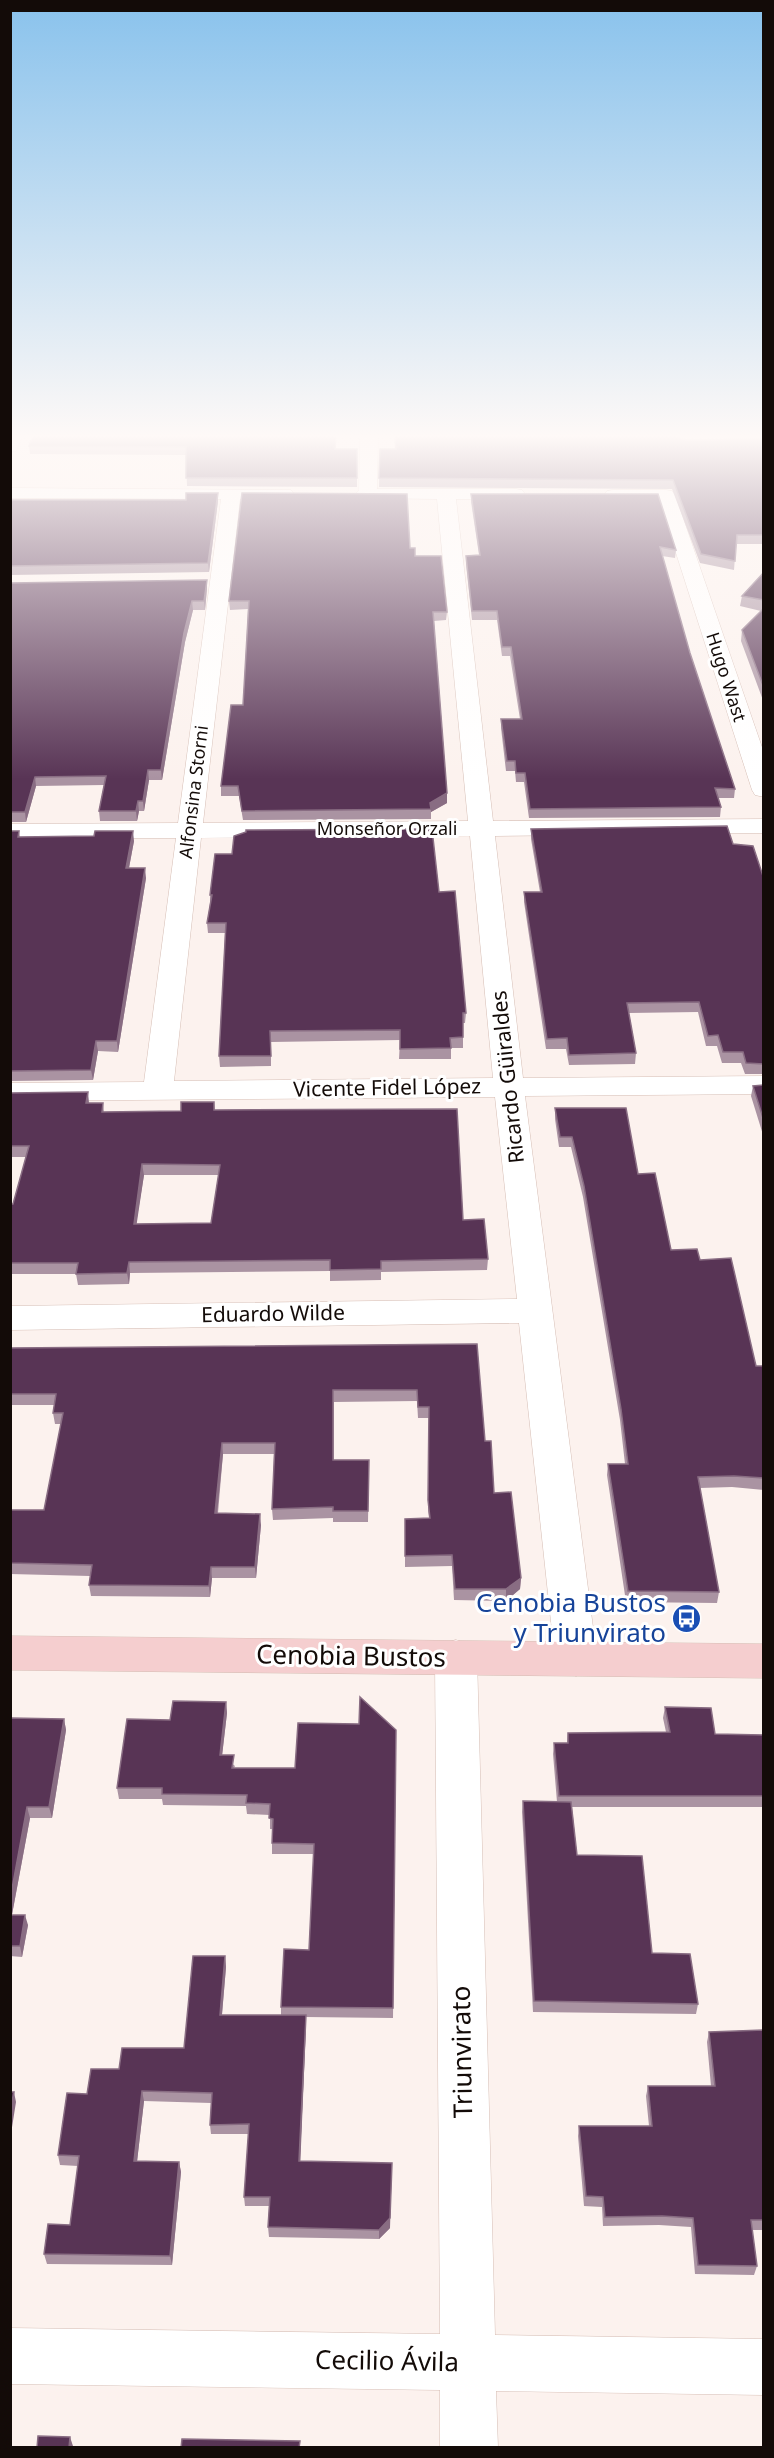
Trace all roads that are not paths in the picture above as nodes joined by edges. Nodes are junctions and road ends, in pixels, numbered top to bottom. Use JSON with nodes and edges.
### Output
{"nodes":[{"id":1,"x":216,"y":550,"type":"edge"},
{"id":2,"x":452,"y":550,"type":"edge"},
{"id":3,"x":684,"y":550,"type":"edge"},
{"id":4,"x":764,"y":790,"type":"edge"},
{"id":5,"x":764,"y":826,"type":"edge"},
{"id":6,"x":482,"y":828,"type":"junction"},
{"id":7,"x":190,"y":830,"type":"junction"},
{"id":8,"x":10,"y":831,"type":"edge"},
{"id":9,"x":764,"y":1085,"type":"edge"},
{"id":10,"x":509,"y":1087,"type":"junction"},
{"id":11,"x":158,"y":1090,"type":"junction"},
{"id":12,"x":10,"y":1092,"type":"edge"},
{"id":13,"x":535,"y":1311,"type":"junction"},
{"id":14,"x":10,"y":1318,"type":"edge"},
{"id":15,"x":10,"y":1653,"type":"edge"},
{"id":16,"x":456,"y":1657,"type":"junction"},
{"id":17,"x":576,"y":1659,"type":"junction"},
{"id":18,"x":764,"y":1661,"type":"edge"},
{"id":19,"x":10,"y":2356,"type":"edge"},
{"id":20,"x":467,"y":2362,"type":"junction"},
{"id":21,"x":764,"y":2367,"type":"edge"},
{"id":22,"x":469,"y":2448,"type":"edge"}],
"edges":[{"from":1,"to":7,"type":"street","name":"Alfonsina Storni"},
{"from":2,"to":6,"type":"street","name":"Ricardo Güiraldes"},
{"from":3,"to":4,"type":"street","name":"Hugo Wast"},
{"from":5,"to":6,"type":"street","name":"Monseñor Orzali"},
{"from":6,"to":7,"type":"street","name":"Monseñor Orzali"},
{"from":6,"to":10,"type":"street","name":"Ricardo Güiraldes"},
{"from":7,"to":8,"type":"street","name":"Monseñor Orzali"},
{"from":7,"to":11,"type":"street","name":"Alfonsina Storni"},
{"from":9,"to":10,"type":"street","name":"Vicente Fidel López"},
{"from":10,"to":11,"type":"street","name":"Vicente Fidel López"},
{"from":10,"to":13,"type":"street","name":"Ricardo Güiraldes"},
{"from":11,"to":12,"type":"street","name":"Vicente Fidel López"},
{"from":13,"to":14,"type":"street","name":"Eduardo Wilde"},
{"from":13,"to":17,"type":"street","name":"Ricardo Güiraldes"},
{"from":15,"to":16,"type":"street","name":"Cenobia Bustos"},
{"from":16,"to":17,"type":"street","name":"Cenobia Bustos"},
{"from":16,"to":20,"type":"street","name":"Triunvirato"},
{"from":17,"to":18,"type":"street","name":"Cenobia Bustos"},
{"from":19,"to":20,"type":"street","name":"Cecilio Ávila"},
{"from":20,"to":21,"type":"street","name":"Cecilio Ávila"},
{"from":20,"to":22,"type":"street","name":"Triunvirato"}]}
